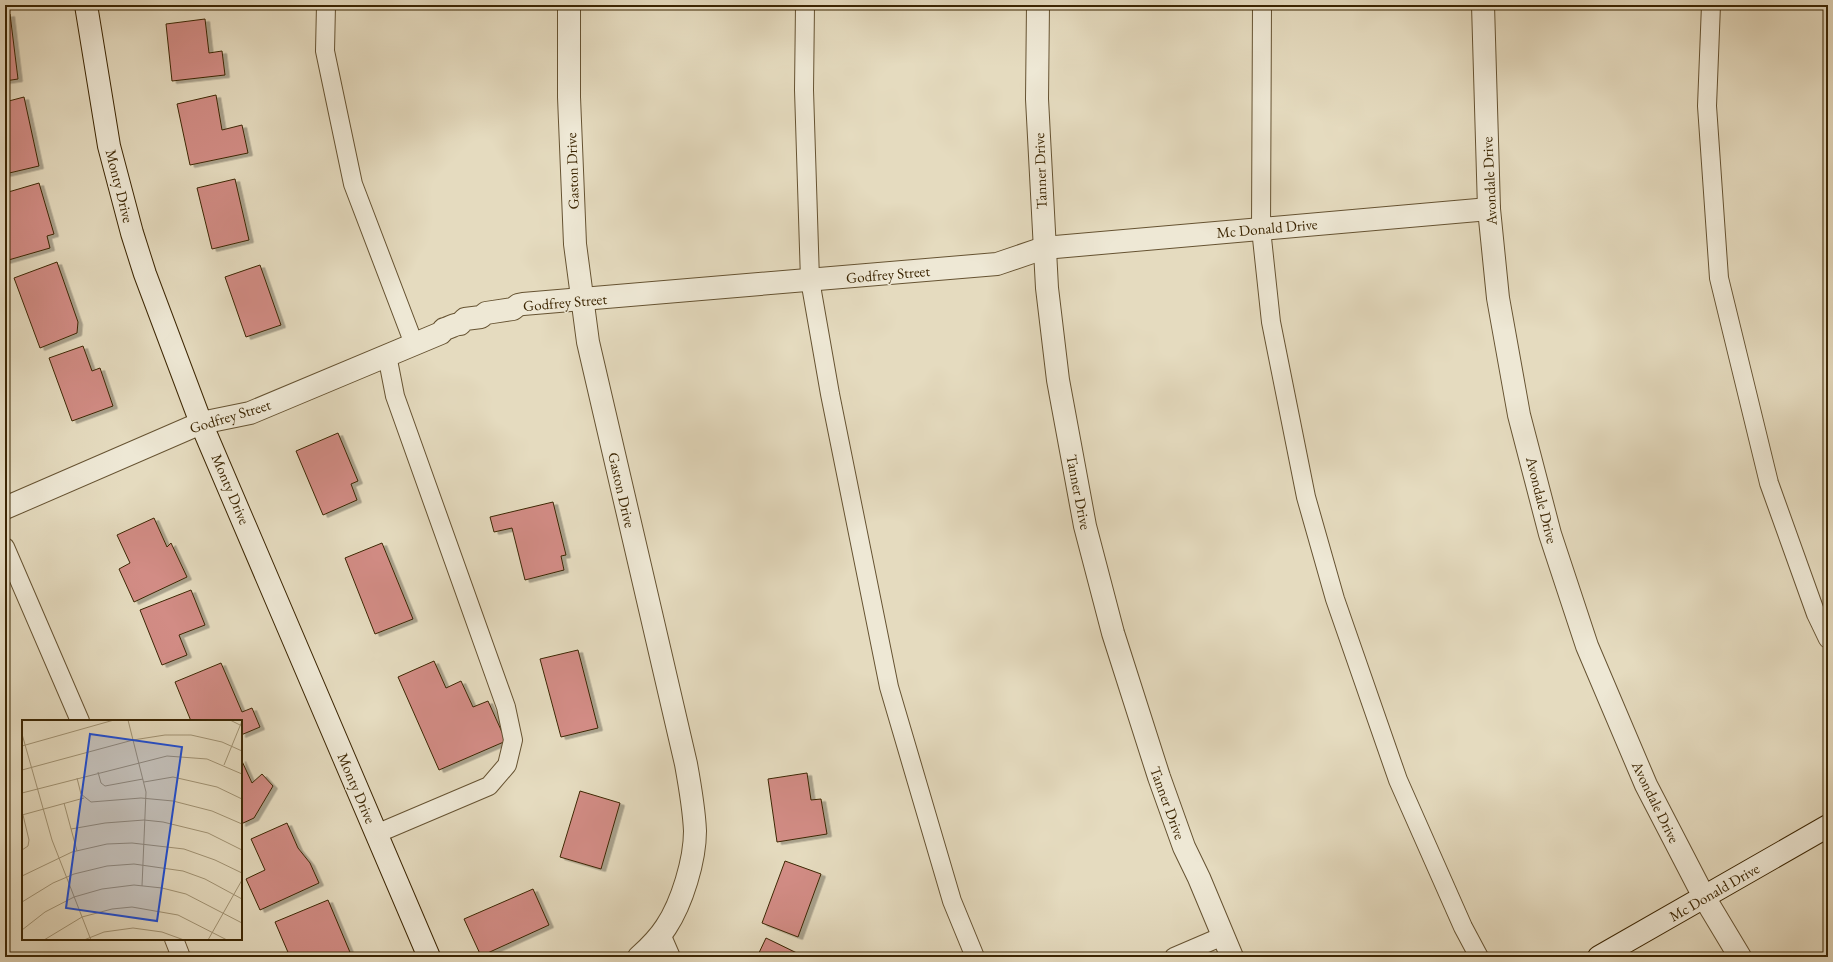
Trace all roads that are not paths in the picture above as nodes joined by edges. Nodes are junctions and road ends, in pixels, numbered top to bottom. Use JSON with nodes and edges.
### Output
{"nodes":[{"id":1,"x":86,"y":5,"type":"edge"},
{"id":2,"x":326,"y":5,"type":"edge"},
{"id":3,"x":569,"y":5,"type":"edge"},
{"id":4,"x":805,"y":5,"type":"edge"},
{"id":5,"x":1038,"y":5,"type":"edge"},
{"id":6,"x":1262,"y":5,"type":"edge"},
{"id":7,"x":1482,"y":5,"type":"edge"},
{"id":8,"x":1711,"y":5,"type":"edge"},
{"id":9,"x":1489,"y":209,"type":"junction"},
{"id":10,"x":1261,"y":229,"type":"junction"},
{"id":11,"x":1044,"y":248,"type":"junction"},
{"id":12,"x":810,"y":280,"type":"junction"},
{"id":13,"x":582,"y":300,"type":"junction"},
{"id":14,"x":414,"y":344,"type":"junction"},
{"id":15,"x":387,"y":355,"type":"junction"},
{"id":16,"x":202,"y":423,"type":"junction"},
{"id":17,"x":5,"y":508,"type":"edge"},
{"id":18,"x":5,"y":547,"type":"edge"},
{"id":19,"x":1828,"y":639,"type":"edge"},
{"id":20,"x":80,"y":720,"type":"edge"},
{"id":21,"x":1828,"y":826,"type":"edge"},
{"id":22,"x":376,"y":834,"type":"junction"},
{"id":23,"x":1704,"y":897,"type":"junction"},
{"id":24,"x":661,"y":934,"type":"junction"},
{"id":25,"x":1223,"y":936,"type":"junction"},
{"id":26,"x":174,"y":940,"type":"edge"},
{"id":27,"x":181,"y":957,"type":"edge"},
{"id":28,"x":429,"y":957,"type":"edge"},
{"id":29,"x":639,"y":957,"type":"edge"},
{"id":30,"x":671,"y":957,"type":"edge"},
{"id":31,"x":976,"y":957,"type":"edge"},
{"id":32,"x":1174,"y":957,"type":"edge"},
{"id":33,"x":1232,"y":957,"type":"edge"},
{"id":34,"x":1479,"y":957,"type":"edge"},
{"id":35,"x":1600,"y":957,"type":"edge"},
{"id":36,"x":1740,"y":957,"type":"edge"}],
"edges":[{"from":1,"to":16,"type":"street","name":"Monty Drive"},
{"from":2,"to":14,"type":"lane"},
{"from":3,"to":13,"type":"street","name":"Gaston Drive"},
{"from":4,"to":12,"type":"lane"},
{"from":5,"to":11,"type":"street","name":"Tanner Drive"},
{"from":6,"to":10,"type":"lane"},
{"from":7,"to":9,"type":"street","name":"Avondale Drive"},
{"from":8,"to":19,"type":"lane"},
{"from":9,"to":10,"type":"street","name":"Mc Donald Drive"},
{"from":9,"to":23,"type":"street","name":"Avondale Drive"},
{"from":10,"to":11,"type":"street","name":"Mc Donald Drive"},
{"from":10,"to":34,"type":"lane"},
{"from":11,"to":12,"type":"street","name":"Godfrey Street"},
{"from":11,"to":25,"type":"street","name":"Tanner Drive"},
{"from":12,"to":13,"type":"street","name":"Godfrey Street"},
{"from":12,"to":31,"type":"lane"},
{"from":13,"to":14,"type":"street","name":"Godfrey Street"},
{"from":13,"to":24,"type":"street","name":"Gaston Drive"},
{"from":14,"to":15,"type":"street","name":"Godfrey Street"},
{"from":15,"to":16,"type":"street","name":"Godfrey Street"},
{"from":15,"to":22,"type":"lane"},
{"from":16,"to":17,"type":"street","name":"Godfrey Street"},
{"from":16,"to":22,"type":"street","name":"Monty Drive"},
{"from":18,"to":20,"type":"lane"},
{"from":21,"to":23,"type":"street","name":"Mc Donald Drive"},
{"from":22,"to":28,"type":"street","name":"Monty Drive"},
{"from":23,"to":35,"type":"street","name":"Mc Donald Drive"},
{"from":23,"to":36,"type":"street","name":"Avondale Drive"},
{"from":24,"to":29,"type":"street","name":"Gaston Drive"},
{"from":24,"to":30,"type":"lane"},
{"from":25,"to":32,"type":"lane"},
{"from":25,"to":33,"type":"street","name":"Tanner Drive"},
{"from":26,"to":27,"type":"lane"}]}
